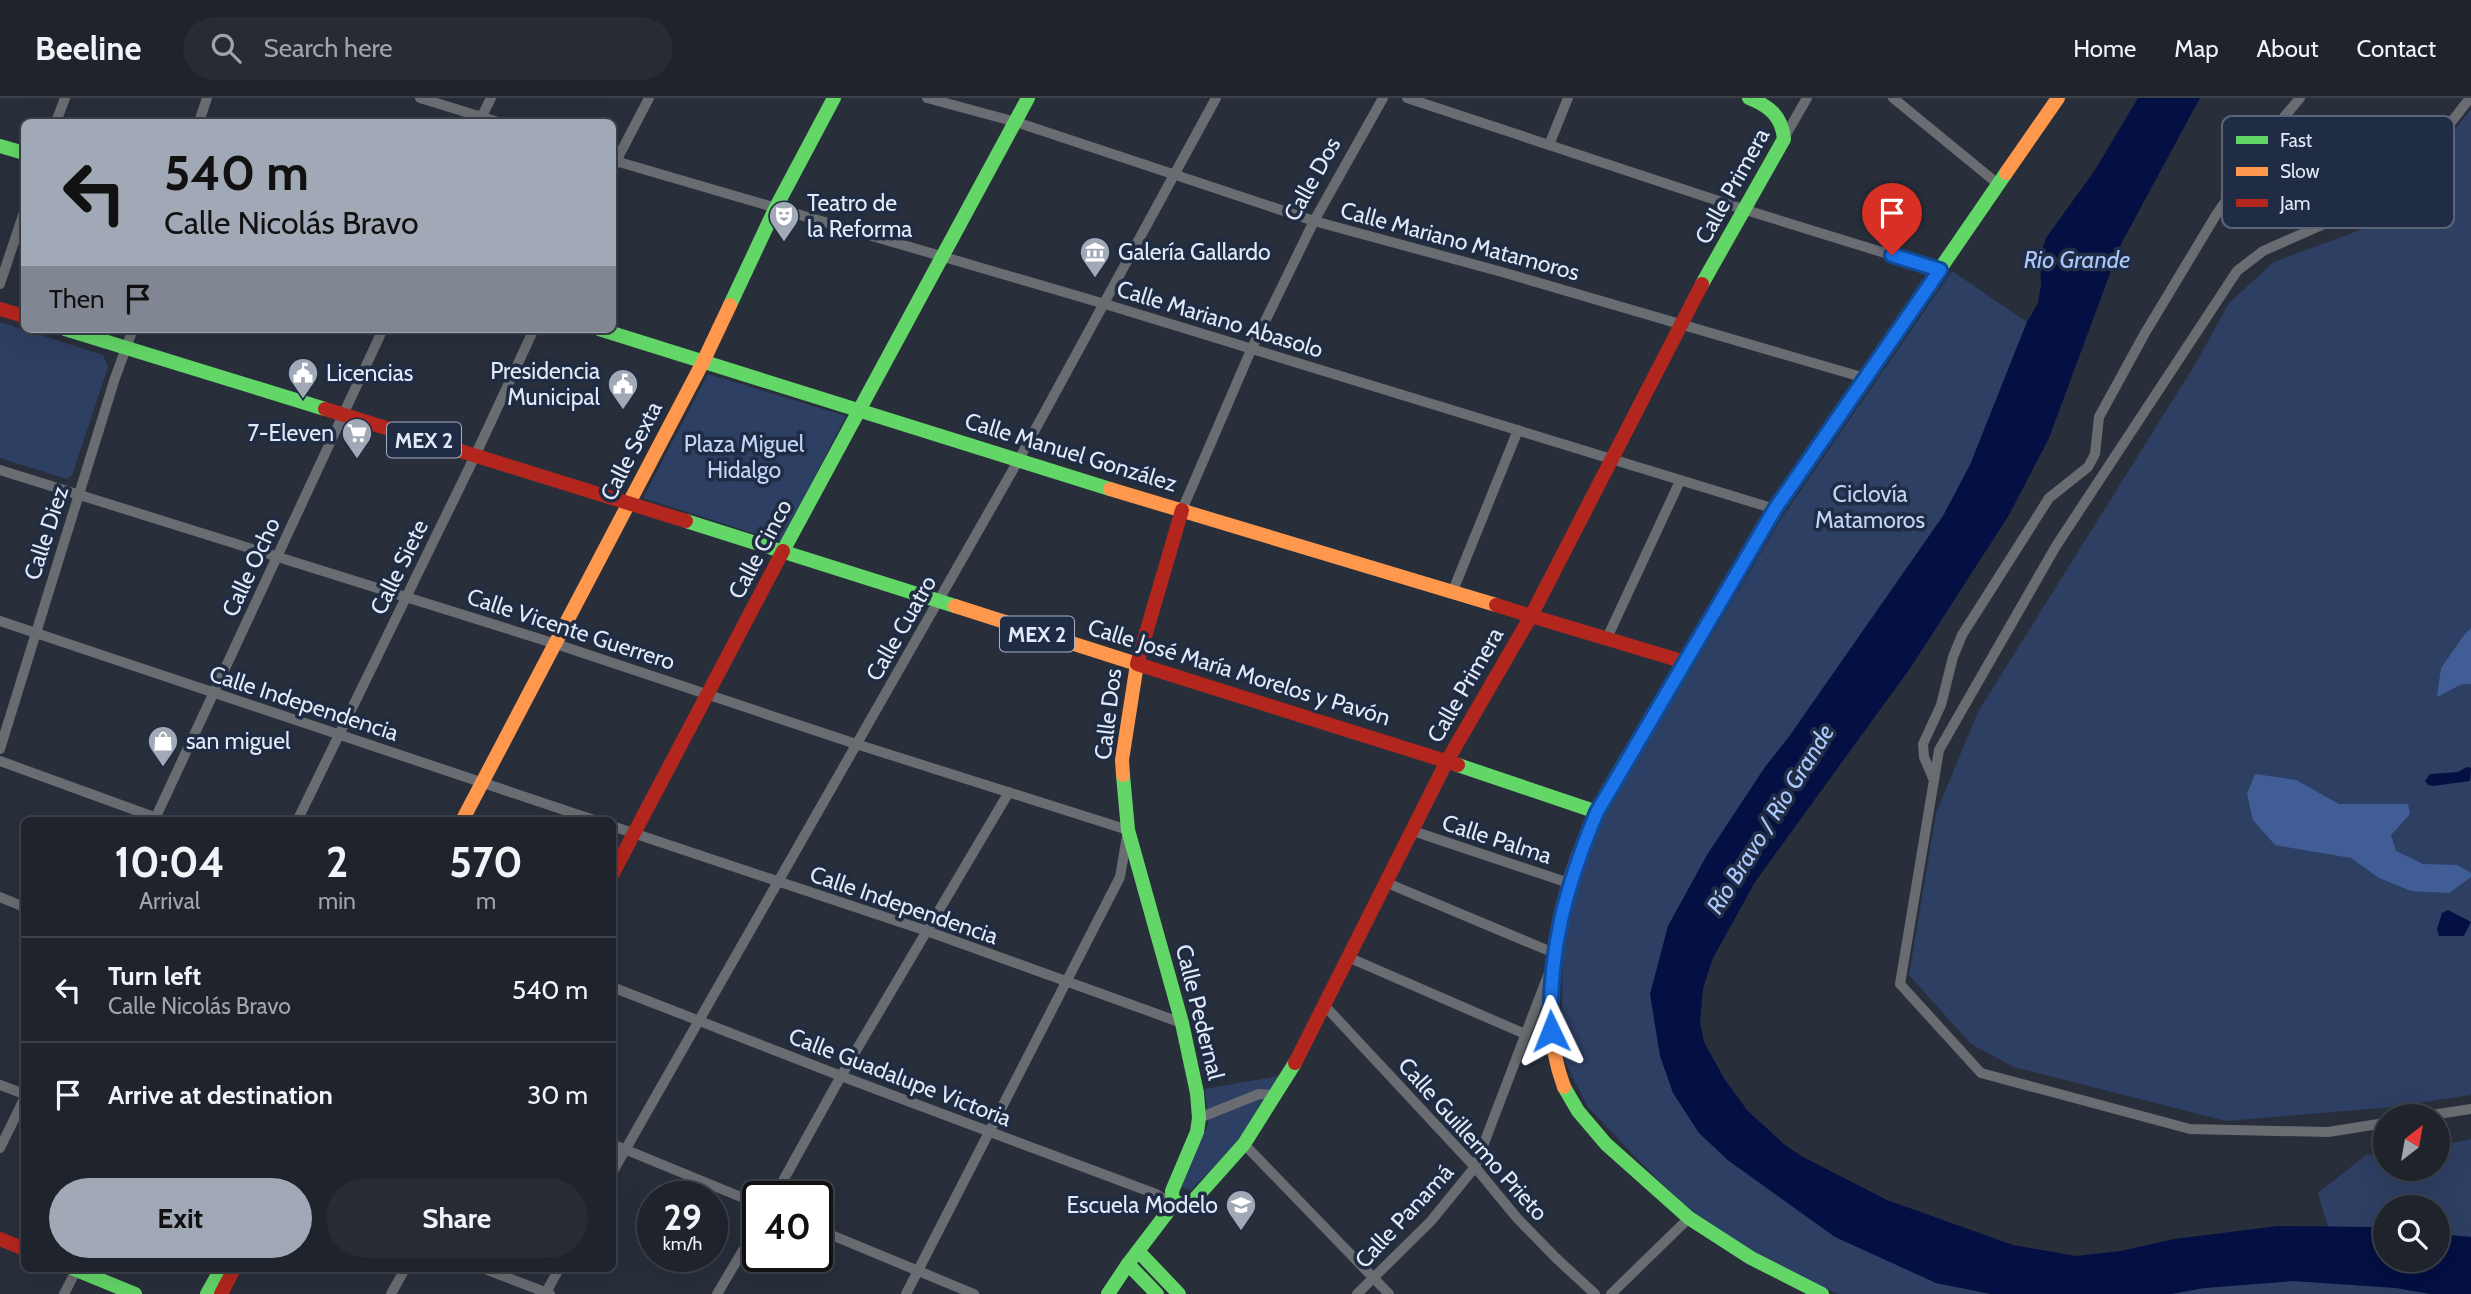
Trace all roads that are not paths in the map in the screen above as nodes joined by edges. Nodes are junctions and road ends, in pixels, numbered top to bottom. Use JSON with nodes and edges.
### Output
{"nodes":[{"id":1,"x":65,"y":98,"type":"edge"},
{"id":2,"x":207,"y":98,"type":"edge"},
{"id":3,"x":420,"y":98,"type":"edge"},
{"id":4,"x":491,"y":98,"type":"edge"},
{"id":5,"x":649,"y":98,"type":"edge"},
{"id":6,"x":834,"y":98,"type":"edge"},
{"id":7,"x":927,"y":98,"type":"edge"},
{"id":8,"x":1028,"y":98,"type":"edge"},
{"id":9,"x":1216,"y":98,"type":"edge"},
{"id":10,"x":1383,"y":98,"type":"edge"},
{"id":11,"x":1407,"y":98,"type":"edge"},
{"id":12,"x":1568,"y":98,"type":"edge"},
{"id":13,"x":1749,"y":98,"type":"edge"},
{"id":14,"x":1807,"y":98,"type":"edge"},
{"id":15,"x":1893,"y":98,"type":"edge"},
{"id":16,"x":2058,"y":98,"type":"edge"},
{"id":17,"x":2300,"y":98,"type":"edge"},
{"id":18,"x":2470,"y":98,"type":"edge"},
{"id":19,"x":2285,"y":116,"type":"edge"},
{"id":20,"x":2454,"y":118,"type":"edge"},
{"id":21,"x":57,"y":119,"type":"edge"},
{"id":22,"x":200,"y":119,"type":"edge"},
{"id":23,"x":477,"y":119,"type":"edge"},
{"id":24,"x":480,"y":119,"type":"edge"},
{"id":25,"x":1016,"y":122,"type":"junction"},
{"id":26,"x":1784,"y":139,"type":"junction"},
{"id":27,"x":1549,"y":145,"type":"junction"},
{"id":28,"x":0,"y":146,"type":"edge"},
{"id":29,"x":21,"y":152,"type":"edge"},
{"id":30,"x":616,"y":159,"type":"edge"},
{"id":31,"x":616,"y":164,"type":"edge"},
{"id":32,"x":1175,"y":176,"type":"junction"},
{"id":33,"x":1998,"y":184,"type":"junction"},
{"id":34,"x":776,"y":207,"type":"junction"},
{"id":35,"x":2222,"y":208,"type":"edge"},
{"id":36,"x":1746,"y":209,"type":"junction"},
{"id":37,"x":21,"y":221,"type":"edge"},
{"id":38,"x":1314,"y":221,"type":"junction"},
{"id":39,"x":2315,"y":228,"type":"edge"},
{"id":40,"x":943,"y":257,"type":"junction"},
{"id":41,"x":1940,"y":270,"type":"junction"},
{"id":42,"x":0,"y":284,"type":"edge"},
{"id":43,"x":1105,"y":303,"type":"junction"},
{"id":44,"x":0,"y":309,"type":"edge"},
{"id":45,"x":21,"y":315,"type":"edge"},
{"id":46,"x":1681,"y":324,"type":"junction"},
{"id":47,"x":78,"y":333,"type":"edge"},
{"id":48,"x":131,"y":333,"type":"edge"},
{"id":49,"x":381,"y":333,"type":"edge"},
{"id":50,"x":532,"y":333,"type":"edge"},
{"id":51,"x":612,"y":333,"type":"edge"},
{"id":52,"x":126,"y":348,"type":"junction"},
{"id":53,"x":1251,"y":349,"type":"junction"},
{"id":54,"x":703,"y":362,"type":"junction"},
{"id":55,"x":1865,"y":378,"type":"junction"},
{"id":56,"x":861,"y":410,"type":"junction"},
{"id":57,"x":342,"y":415,"type":"junction"},
{"id":58,"x":1518,"y":430,"type":"junction"},
{"id":59,"x":475,"y":456,"type":"junction"},
{"id":60,"x":1613,"y":459,"type":"junction"},
{"id":61,"x":1018,"y":461,"type":"junction"},
{"id":62,"x":0,"y":470,"type":"edge"},
{"id":63,"x":1680,"y":481,"type":"junction"},
{"id":64,"x":79,"y":495,"type":"junction"},
{"id":65,"x":630,"y":503,"type":"junction"},
{"id":66,"x":1775,"y":509,"type":"junction"},
{"id":67,"x":1182,"y":510,"type":"junction"},
{"id":68,"x":783,"y":552,"type":"junction"},
{"id":69,"x":278,"y":556,"type":"junction"},
{"id":70,"x":1452,"y":593,"type":"junction"},
{"id":71,"x":406,"y":597,"type":"junction"},
{"id":72,"x":938,"y":602,"type":"junction"},
{"id":73,"x":1531,"y":616,"type":"junction"},
{"id":74,"x":0,"y":621,"type":"edge"},
{"id":75,"x":35,"y":632,"type":"junction"},
{"id":76,"x":1607,"y":638,"type":"junction"},
{"id":77,"x":556,"y":644,"type":"junction"},
{"id":78,"x":1685,"y":662,"type":"junction"},
{"id":79,"x":1137,"y":664,"type":"junction"},
{"id":80,"x":213,"y":693,"type":"junction"},
{"id":81,"x":709,"y":694,"type":"junction"},
{"id":82,"x":340,"y":734,"type":"junction"},
{"id":83,"x":856,"y":744,"type":"junction"},
{"id":84,"x":0,"y":749,"type":"edge"},
{"id":85,"x":0,"y":761,"type":"edge"},
{"id":86,"x":1447,"y":761,"type":"junction"},
{"id":87,"x":1933,"y":779,"type":"junction"},
{"id":88,"x":482,"y":783,"type":"junction"},
{"id":89,"x":1010,"y":792,"type":"junction"},
{"id":90,"x":1597,"y":812,"type":"junction"},
{"id":91,"x":150,"y":817,"type":"edge"},
{"id":92,"x":159,"y":817,"type":"edge"},
{"id":93,"x":299,"y":817,"type":"edge"},
{"id":94,"x":464,"y":817,"type":"edge"},
{"id":95,"x":585,"y":817,"type":"edge"},
{"id":96,"x":616,"y":827,"type":"edge"},
{"id":97,"x":1128,"y":830,"type":"junction"},
{"id":98,"x":1413,"y":831,"type":"junction"},
{"id":99,"x":635,"y":833,"type":"junction"},
{"id":100,"x":616,"y":868,"type":"edge"},
{"id":101,"x":778,"y":883,"type":"junction"},
{"id":102,"x":1387,"y":883,"type":"junction"},
{"id":103,"x":1569,"y":883,"type":"junction"},
{"id":104,"x":0,"y":897,"type":"edge"},
{"id":105,"x":21,"y":906,"type":"edge"},
{"id":106,"x":927,"y":931,"type":"junction"},
{"id":107,"x":1350,"y":958,"type":"junction"},
{"id":108,"x":1553,"y":959,"type":"junction"},
{"id":109,"x":1068,"y":981,"type":"junction"},
{"id":110,"x":616,"y":988,"type":"edge"},
{"id":111,"x":1325,"y":1006,"type":"junction"},
{"id":112,"x":701,"y":1020,"type":"junction"},
{"id":113,"x":1182,"y":1023,"type":"junction"},
{"id":114,"x":1525,"y":1034,"type":"junction"},
{"id":115,"x":841,"y":1076,"type":"junction"},
{"id":116,"x":0,"y":1085,"type":"edge"},
{"id":117,"x":21,"y":1095,"type":"edge"},
{"id":118,"x":1276,"y":1095,"type":"junction"},
{"id":119,"x":21,"y":1102,"type":"edge"},
{"id":120,"x":2471,"y":1109,"type":"edge"},
{"id":121,"x":2450,"y":1112,"type":"edge"},
{"id":122,"x":1199,"y":1118,"type":"junction"},
{"id":123,"x":2373,"y":1125,"type":"edge"},
{"id":124,"x":989,"y":1132,"type":"junction"},
{"id":125,"x":1244,"y":1144,"type":"junction"},
{"id":126,"x":616,"y":1145,"type":"edge"},
{"id":127,"x":0,"y":1148,"type":"edge"},
{"id":128,"x":626,"y":1149,"type":"junction"},
{"id":129,"x":616,"y":1166,"type":"edge"},
{"id":130,"x":1475,"y":1167,"type":"junction"},
{"id":131,"x":783,"y":1181,"type":"edge"},
{"id":132,"x":742,"y":1197,"type":"edge"},
{"id":133,"x":1173,"y":1205,"type":"junction"},
{"id":134,"x":1689,"y":1218,"type":"junction"},
{"id":135,"x":833,"y":1236,"type":"edge"},
{"id":136,"x":0,"y":1239,"type":"edge"},
{"id":137,"x":21,"y":1248,"type":"edge"},
{"id":138,"x":1138,"y":1251,"type":"junction"},
{"id":139,"x":742,"y":1252,"type":"edge"},
{"id":140,"x":1128,"y":1264,"type":"junction"},
{"id":141,"x":917,"y":1271,"type":"junction"},
{"id":142,"x":74,"y":1272,"type":"edge"},
{"id":143,"x":82,"y":1272,"type":"edge"},
{"id":144,"x":219,"y":1272,"type":"edge"},
{"id":145,"x":232,"y":1272,"type":"edge"},
{"id":146,"x":403,"y":1272,"type":"edge"},
{"id":147,"x":493,"y":1272,"type":"edge"},
{"id":148,"x":558,"y":1272,"type":"edge"},
{"id":149,"x":1373,"y":1279,"type":"junction"},
{"id":150,"x":547,"y":1293,"type":"edge"},
{"id":151,"x":64,"y":1294,"type":"edge"},
{"id":152,"x":135,"y":1294,"type":"edge"},
{"id":153,"x":207,"y":1294,"type":"edge"},
{"id":154,"x":221,"y":1294,"type":"edge"},
{"id":155,"x":391,"y":1294,"type":"edge"},
{"id":156,"x":717,"y":1294,"type":"edge"},
{"id":157,"x":906,"y":1294,"type":"edge"},
{"id":158,"x":974,"y":1294,"type":"edge"},
{"id":159,"x":1108,"y":1294,"type":"edge"},
{"id":160,"x":1157,"y":1294,"type":"edge"},
{"id":161,"x":1179,"y":1294,"type":"edge"},
{"id":162,"x":1357,"y":1294,"type":"edge"},
{"id":163,"x":1389,"y":1294,"type":"edge"},
{"id":164,"x":1595,"y":1294,"type":"edge"},
{"id":165,"x":1611,"y":1294,"type":"edge"},
{"id":166,"x":1822,"y":1294,"type":"edge"}],
"edges":[{"from":1,"to":21,"type":"street"},
{"from":2,"to":22,"type":"street"},
{"from":3,"to":23,"type":"street"},
{"from":4,"to":24,"type":"street"},
{"from":5,"to":30,"type":"street"},
{"from":6,"to":34,"type":"main road","name":"Calle Sexta"},
{"from":7,"to":25,"type":"street","name":"Calle Mariano Matamoros"},
{"from":8,"to":25,"type":"main road","name":"Calle Cinco"},
{"from":9,"to":32,"type":"street","name":"Calle Cuatro"},
{"from":10,"to":38,"type":"street","name":"Calle Dos"},
{"from":11,"to":27,"type":"street"},
{"from":12,"to":27,"type":"street"},
{"from":13,"to":26,"type":"main road"},
{"from":14,"to":26,"type":"street","name":"Calle Primera"},
{"from":15,"to":33,"type":"street"},
{"from":16,"to":33,"type":"main road"},
{"from":17,"to":19,"type":"street"},
{"from":18,"to":20,"type":"street"},
{"from":25,"to":32,"type":"street","name":"Calle Mariano Matamoros"},
{"from":25,"to":40,"type":"main road","name":"Calle Cinco"},
{"from":26,"to":36,"type":"main road","name":"Calle Primera"},
{"from":27,"to":36,"type":"street"},
{"from":28,"to":29,"type":"main road"},
{"from":31,"to":34,"type":"street","name":"Calle Mariano Abasolo"},
{"from":32,"to":38,"type":"street","name":"Calle Mariano Matamoros"},
{"from":32,"to":43,"type":"street","name":"Calle Cuatro"},
{"from":33,"to":41,"type":"main road"},
{"from":34,"to":40,"type":"street","name":"Calle Mariano Abasolo"},
{"from":34,"to":54,"type":"main road","name":"Calle Sexta"},
{"from":35,"to":87,"type":"street"},
{"from":36,"to":41,"type":"street"},
{"from":36,"to":46,"type":"main road","name":"Calle Primera"},
{"from":37,"to":42,"type":"street"},
{"from":38,"to":46,"type":"street","name":"Calle Mariano Matamoros"},
{"from":38,"to":53,"type":"street","name":"Calle Dos"},
{"from":39,"to":87,"type":"street"},
{"from":40,"to":43,"type":"street","name":"Calle Mariano Abasolo"},
{"from":40,"to":56,"type":"main road","name":"Calle Cinco"},
{"from":41,"to":55,"type":"main road"},
{"from":43,"to":53,"type":"street","name":"Calle Mariano Abasolo"},
{"from":43,"to":61,"type":"street","name":"Calle Cuatro"},
{"from":44,"to":45,"type":"main road"},
{"from":46,"to":55,"type":"street","name":"Calle Mariano Matamoros"},
{"from":46,"to":60,"type":"main road","name":"Calle Primera"},
{"from":47,"to":52,"type":"main road","name":"Calle José María Morelos y Pavón","number":"MEX 2"},
{"from":48,"to":52,"type":"street","name":"Calle Diez"},
{"from":49,"to":57,"type":"street","name":"Calle Ocho"},
{"from":50,"to":59,"type":"street","name":"Calle Siete"},
{"from":51,"to":54,"type":"main road","name":"Calle Manuel González"},
{"from":52,"to":57,"type":"main road","name":"Calle José María Morelos y Pavón","number":"MEX 2"},
{"from":52,"to":64,"type":"street","name":"Calle Diez"},
{"from":53,"to":58,"type":"street","name":"Calle Mariano Abasolo"},
{"from":53,"to":67,"type":"street","name":"Calle Dos"},
{"from":54,"to":56,"type":"main road","name":"Calle Manuel González"},
{"from":54,"to":65,"type":"main road","name":"Calle Sexta"},
{"from":55,"to":66,"type":"main road"},
{"from":56,"to":61,"type":"main road","name":"Calle Manuel González"},
{"from":56,"to":68,"type":"main road","name":"Calle Cinco"},
{"from":57,"to":59,"type":"main road","name":"Calle José María Morelos y Pavón","number":"MEX 2"},
{"from":57,"to":69,"type":"street","name":"Calle Ocho"},
{"from":58,"to":60,"type":"street","name":"Calle Mariano Abasolo"},
{"from":58,"to":70,"type":"street"},
{"from":59,"to":65,"type":"main road","name":"Calle José María Morelos y Pavón","number":"MEX 2"},
{"from":59,"to":71,"type":"street","name":"Calle Siete"},
{"from":60,"to":63,"type":"street","name":"Calle Mariano Abasolo"},
{"from":60,"to":73,"type":"main road","name":"Calle Primera"},
{"from":61,"to":67,"type":"main road","name":"Calle Manuel González"},
{"from":61,"to":72,"type":"street","name":"Calle Cuatro"},
{"from":62,"to":64,"type":"street","name":"Calle Vicente Guerrero"},
{"from":63,"to":66,"type":"street","name":"Calle Mariano Abasolo"},
{"from":63,"to":76,"type":"street"},
{"from":64,"to":69,"type":"street","name":"Calle Vicente Guerrero"},
{"from":64,"to":75,"type":"street","name":"Calle Diez"},
{"from":65,"to":68,"type":"main road","name":"Calle José María Morelos y Pavón","number":"MEX 2"},
{"from":65,"to":77,"type":"main road","name":"Calle Sexta"},
{"from":66,"to":78,"type":"main road"},
{"from":67,"to":70,"type":"main road","name":"Calle Manuel González"},
{"from":67,"to":79,"type":"main road","name":"Calle Dos"},
{"from":68,"to":72,"type":"main road","name":"Calle José María Morelos y Pavón","number":"MEX 2"},
{"from":68,"to":81,"type":"main road","name":"Calle Cinco"},
{"from":69,"to":71,"type":"street","name":"Calle Vicente Guerrero"},
{"from":69,"to":80,"type":"street","name":"Calle Ocho"},
{"from":70,"to":73,"type":"main road","name":"Calle Manuel González"},
{"from":71,"to":77,"type":"street","name":"Calle Vicente Guerrero"},
{"from":71,"to":82,"type":"street","name":"Calle Siete"},
{"from":72,"to":79,"type":"main road","name":"Calle José María Morelos y Pavón","number":"MEX 2"},
{"from":72,"to":83,"type":"street","name":"Calle Cuatro"},
{"from":73,"to":76,"type":"main road","name":"Calle Manuel González"},
{"from":73,"to":86,"type":"main road","name":"Calle Primera"},
{"from":74,"to":75,"type":"street","name":"Calle Independencia"},
{"from":75,"to":80,"type":"street","name":"Calle Independencia"},
{"from":75,"to":84,"type":"street","name":"Calle Diez"},
{"from":76,"to":78,"type":"main road","name":"Calle Manuel González"},
{"from":77,"to":81,"type":"street","name":"Calle Vicente Guerrero"},
{"from":77,"to":88,"type":"main road","name":"Calle Sexta"},
{"from":78,"to":90,"type":"main road"},
{"from":79,"to":86,"type":"main road","name":"Calle José María Morelos y Pavón"},
{"from":79,"to":97,"type":"main road","name":"Calle Dos"},
{"from":80,"to":82,"type":"street","name":"Calle Independencia"},
{"from":80,"to":92,"type":"street","name":"Calle Ocho"},
{"from":81,"to":83,"type":"street","name":"Calle Vicente Guerrero"},
{"from":81,"to":99,"type":"main road","name":"Calle Cinco"},
{"from":82,"to":88,"type":"street","name":"Calle Independencia"},
{"from":82,"to":93,"type":"street","name":"Calle Siete"},
{"from":83,"to":89,"type":"street","name":"Calle Vicente Guerrero"},
{"from":83,"to":101,"type":"street","name":"Calle Cuatro"},
{"from":85,"to":91,"type":"street"},
{"from":86,"to":90,"type":"main road","name":"Calle José María Morelos y Pavón"},
{"from":86,"to":98,"type":"main road","name":"Calle Primera"},
{"from":87,"to":123,"type":"street"},
{"from":88,"to":94,"type":"main road","name":"Calle Sexta"},
{"from":88,"to":95,"type":"street","name":"Calle Independencia"},
{"from":89,"to":97,"type":"street","name":"Calle Vicente Guerrero"},
{"from":89,"to":106,"type":"street"},
{"from":90,"to":103,"type":"main road"},
{"from":96,"to":99,"type":"street","name":"Calle Independencia"},
{"from":97,"to":109,"type":"street","name":"Calle Dos"},
{"from":97,"to":113,"type":"main road","name":"Calle Pedernal"},
{"from":98,"to":102,"type":"main road","name":"Calle Primera"},
{"from":98,"to":103,"type":"street","name":"Calle Palma"},
{"from":99,"to":100,"type":"main road","name":"Calle Cinco"},
{"from":99,"to":101,"type":"street","name":"Calle Independencia"},
{"from":101,"to":106,"type":"street","name":"Calle Independencia"},
{"from":101,"to":112,"type":"street","name":"Calle Cuatro"},
{"from":102,"to":107,"type":"main road","name":"Calle Primera"},
{"from":102,"to":108,"type":"street"},
{"from":103,"to":108,"type":"main road"},
{"from":104,"to":105,"type":"street"},
{"from":106,"to":109,"type":"street","name":"Calle Independencia"},
{"from":106,"to":115,"type":"street"},
{"from":107,"to":111,"type":"main road","name":"Calle Primera"},
{"from":107,"to":114,"type":"street"},
{"from":108,"to":114,"type":"street","name":"Calle Panamá"},
{"from":108,"to":134,"type":"main road"},
{"from":109,"to":113,"type":"street","name":"Calle Independencia"},
{"from":109,"to":124,"type":"street","name":"Calle Dos"},
{"from":110,"to":112,"type":"street","name":"Calle Guadalupe Victoria"},
{"from":111,"to":118,"type":"main road","name":"Calle Primera"},
{"from":111,"to":130,"type":"street","name":"Calle Guillermo Prieto"},
{"from":112,"to":115,"type":"street","name":"Calle Guadalupe Victoria"},
{"from":112,"to":128,"type":"street","name":"Calle Cuatro"},
{"from":113,"to":122,"type":"main road","name":"Calle Pedernal"},
{"from":114,"to":130,"type":"street","name":"Calle Panamá"},
{"from":115,"to":124,"type":"street","name":"Calle Guadalupe Victoria"},
{"from":115,"to":131,"type":"street"},
{"from":116,"to":117,"type":"street"},
{"from":118,"to":122,"type":"street"},
{"from":118,"to":125,"type":"main road","name":"Calle Primera"},
{"from":119,"to":127,"type":"street"},
{"from":120,"to":121,"type":"street"},
{"from":122,"to":133,"type":"main road","name":"Calle Pedernal"},
{"from":124,"to":133,"type":"street","name":"Calle Guadalupe Victoria"},
{"from":124,"to":141,"type":"street","name":"Calle Dos"},
{"from":125,"to":133,"type":"main road","name":"Calle Primera"},
{"from":125,"to":149,"type":"street"},
{"from":126,"to":128,"type":"street"},
{"from":128,"to":129,"type":"street","name":"Calle Cuatro"},
{"from":128,"to":132,"type":"street"},
{"from":130,"to":149,"type":"street","name":"Calle Panamá"},
{"from":130,"to":164,"type":"street","name":"Calle Guillermo Prieto"},
{"from":133,"to":138,"type":"main road","name":"Calle Primera"},
{"from":134,"to":165,"type":"street"},
{"from":134,"to":166,"type":"main road"},
{"from":135,"to":141,"type":"street"},
{"from":136,"to":137,"type":"main road"},
{"from":138,"to":140,"type":"main road","name":"Calle Primera"},
{"from":138,"to":161,"type":"main road"},
{"from":139,"to":156,"type":"street"},
{"from":140,"to":159,"type":"main road","name":"Calle Primera"},
{"from":140,"to":160,"type":"main road"},
{"from":141,"to":157,"type":"street","name":"Calle Dos"},
{"from":141,"to":158,"type":"street"},
{"from":142,"to":151,"type":"street"},
{"from":143,"to":152,"type":"main road"},
{"from":144,"to":153,"type":"main road"},
{"from":145,"to":154,"type":"main road"},
{"from":146,"to":155,"type":"street"},
{"from":147,"to":150,"type":"street"},
{"from":148,"to":150,"type":"street"},
{"from":149,"to":162,"type":"street","name":"Calle Panamá"},
{"from":149,"to":163,"type":"street"}]}
